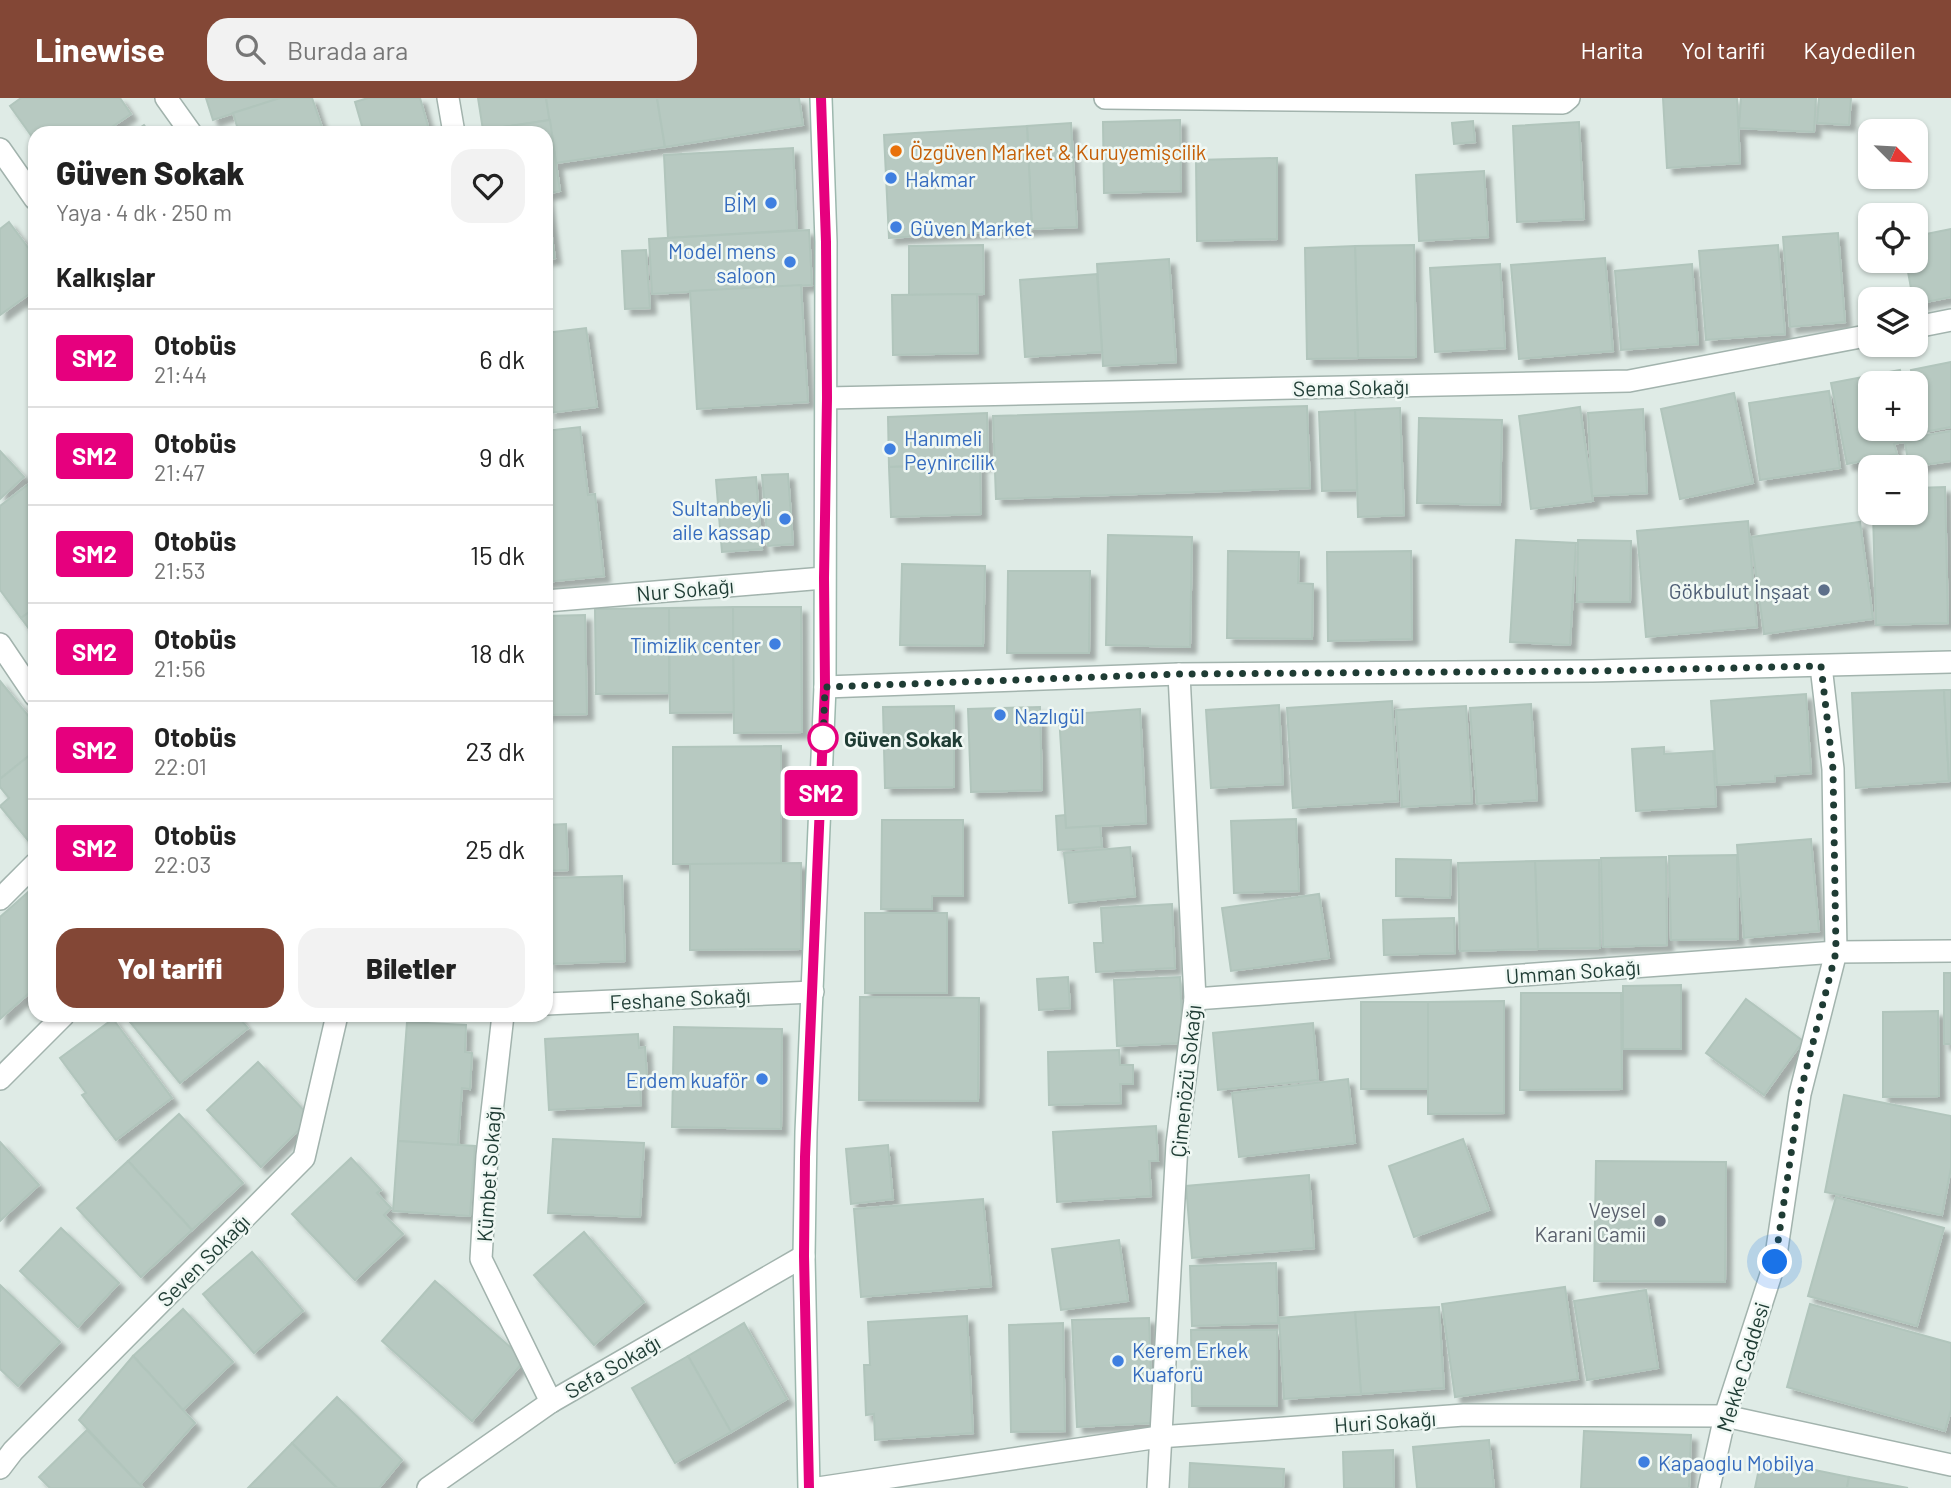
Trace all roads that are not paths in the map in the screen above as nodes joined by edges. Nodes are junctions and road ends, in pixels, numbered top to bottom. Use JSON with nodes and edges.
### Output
{"nodes":[{"id":1,"x":166,"y":98,"type":"edge"},
{"id":2,"x":448,"y":98,"type":"edge"},
{"id":3,"x":821,"y":98,"type":"edge"},
{"id":4,"x":1105,"y":98,"type":"edge"},
{"id":5,"x":1569,"y":98,"type":"edge"},
{"id":6,"x":186,"y":126,"type":"edge"},
{"id":7,"x":453,"y":126,"type":"edge"},
{"id":8,"x":0,"y":149,"type":"edge"},
{"id":9,"x":28,"y":189,"type":"edge"},
{"id":10,"x":1951,"y":320,"type":"edge"},
{"id":11,"x":1928,"y":325,"type":"edge"},
{"id":12,"x":1858,"y":337,"type":"edge"},
{"id":13,"x":827,"y":398,"type":"junction"},
{"id":14,"x":824,"y":578,"type":"junction"},
{"id":15,"x":553,"y":600,"type":"edge"},
{"id":16,"x":0,"y":644,"type":"edge"},
{"id":17,"x":1951,"y":662,"type":"edge"},
{"id":18,"x":1821,"y":666,"type":"junction"},
{"id":19,"x":1179,"y":674,"type":"junction"},
{"id":20,"x":28,"y":686,"type":"edge"},
{"id":21,"x":825,"y":687,"type":"junction"},
{"id":22,"x":28,"y":871,"type":"edge"},
{"id":23,"x":0,"y":898,"type":"edge"},
{"id":24,"x":1951,"y":951,"type":"edge"},
{"id":25,"x":1836,"y":952,"type":"junction"},
{"id":26,"x":813,"y":992,"type":"junction"},
{"id":27,"x":1195,"y":999,"type":"junction"},
{"id":28,"x":553,"y":1004,"type":"edge"},
{"id":29,"x":57,"y":1022,"type":"edge"},
{"id":30,"x":335,"y":1022,"type":"edge"},
{"id":31,"x":502,"y":1022,"type":"edge"},
{"id":32,"x":0,"y":1079,"type":"edge"},
{"id":33,"x":804,"y":1256,"type":"junction"},
{"id":34,"x":551,"y":1402,"type":"junction"},
{"id":35,"x":1725,"y":1416,"type":"junction"},
{"id":36,"x":1159,"y":1437,"type":"junction"},
{"id":37,"x":7,"y":1450,"type":"edge"},
{"id":38,"x":1951,"y":1465,"type":"edge"},
{"id":39,"x":0,"y":1468,"type":"edge"},
{"id":40,"x":428,"y":1488,"type":"edge"},
{"id":41,"x":809,"y":1488,"type":"edge"},
{"id":42,"x":818,"y":1488,"type":"edge"},
{"id":43,"x":1158,"y":1488,"type":"edge"},
{"id":44,"x":1709,"y":1488,"type":"edge"}],
"edges":[{"from":1,"to":6,"type":"street"},
{"from":2,"to":7,"type":"street"},
{"from":3,"to":13,"type":"street"},
{"from":4,"to":5,"type":"street"},
{"from":8,"to":9,"type":"street"},
{"from":10,"to":11,"type":"street"},
{"from":12,"to":13,"type":"street","name":"Sema Sokağı"},
{"from":13,"to":14,"type":"street"},
{"from":14,"to":15,"type":"street","name":"Nur Sokağı"},
{"from":14,"to":21,"type":"street"},
{"from":16,"to":20,"type":"street"},
{"from":17,"to":18,"type":"street"},
{"from":18,"to":19,"type":"street"},
{"from":18,"to":25,"type":"street","name":"Mekke Caddesi"},
{"from":19,"to":21,"type":"street"},
{"from":19,"to":27,"type":"street","name":"Çimenözü Sokağı"},
{"from":21,"to":26,"type":"street"},
{"from":22,"to":23,"type":"street"},
{"from":24,"to":25,"type":"street","name":"Umman Sokağı"},
{"from":25,"to":27,"type":"street","name":"Umman Sokağı"},
{"from":25,"to":35,"type":"street","name":"Mekke Caddesi"},
{"from":26,"to":28,"type":"street","name":"Feshane Sokağı"},
{"from":26,"to":33,"type":"street"},
{"from":27,"to":36,"type":"street","name":"Çimenözü Sokağı"},
{"from":29,"to":32,"type":"street"},
{"from":30,"to":37,"type":"street","name":"Seven Sokağı"},
{"from":31,"to":34,"type":"street","name":"Kümbet Sokağı"},
{"from":33,"to":34,"type":"street","name":"Sefa Sokağı"},
{"from":33,"to":41,"type":"street"},
{"from":34,"to":40,"type":"street","name":"Sefa Sokağı"},
{"from":35,"to":36,"type":"street","name":"Huri Sokağı"},
{"from":35,"to":38,"type":"street","name":"Huri Sokağı"},
{"from":35,"to":44,"type":"street","name":"Mekke Caddesi"},
{"from":36,"to":42,"type":"street","name":"Huri Sokağı"},
{"from":36,"to":43,"type":"street","name":"Çimenözü Sokağı"},
{"from":37,"to":39,"type":"street","name":"Seven Sokağı"}]}
